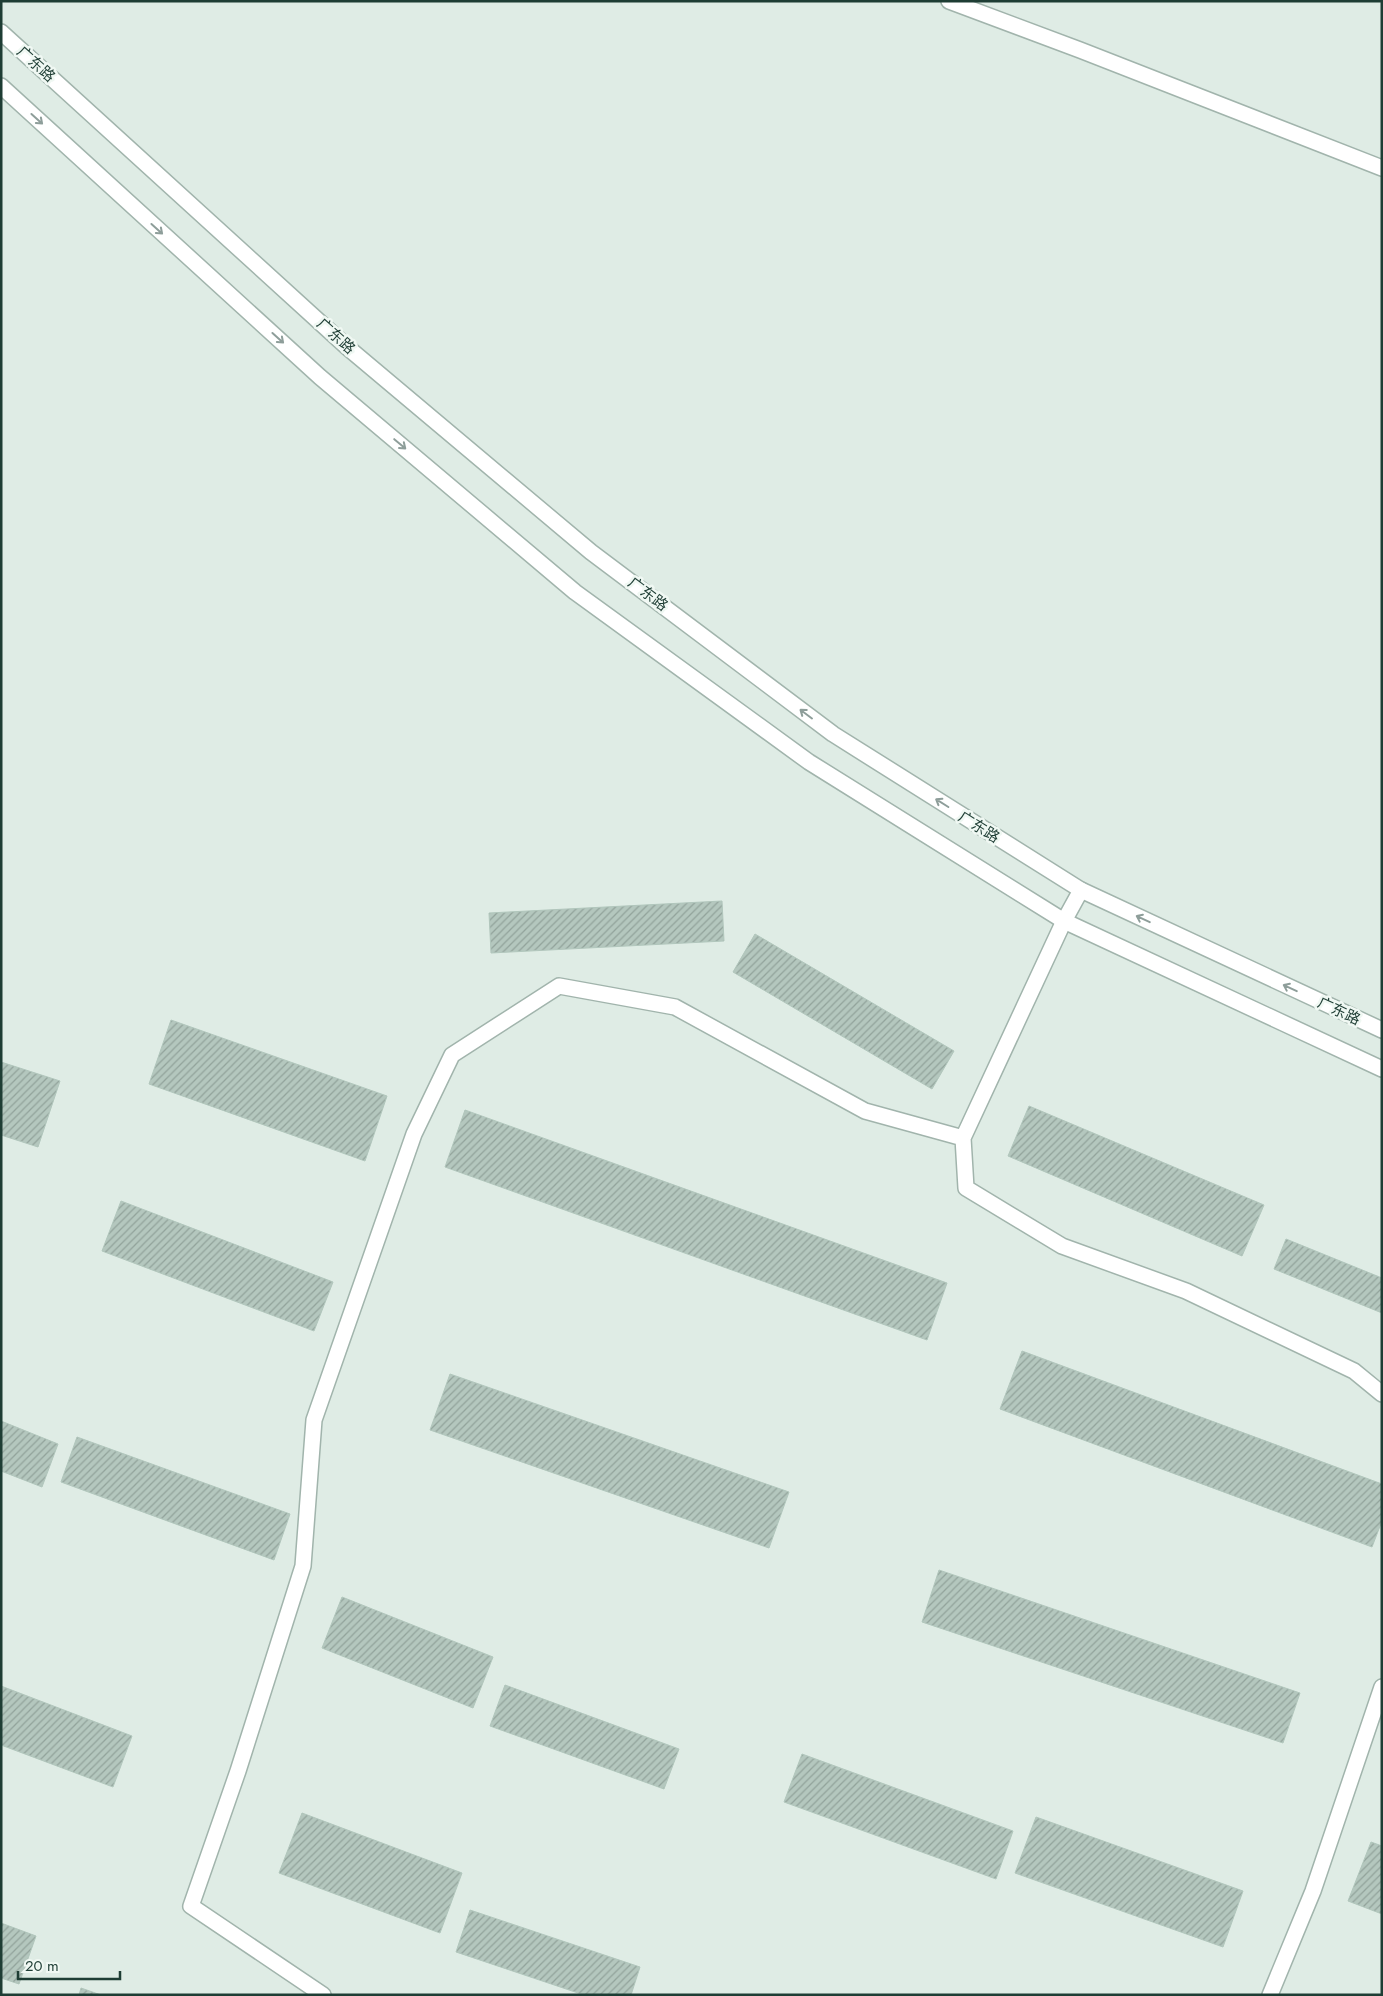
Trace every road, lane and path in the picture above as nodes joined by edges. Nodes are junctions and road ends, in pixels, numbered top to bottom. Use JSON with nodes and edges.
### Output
{"nodes":[{"id":1,"x":949,"y":1,"type":"edge"},
{"id":2,"x":1,"y":32,"type":"edge"},
{"id":3,"x":1,"y":86,"type":"edge"},
{"id":4,"x":1382,"y":168,"type":"edge"},
{"id":5,"x":1080,"y":890,"type":"junction"},
{"id":6,"x":1064,"y":921,"type":"junction"},
{"id":7,"x":1382,"y":1030,"type":"edge"},
{"id":8,"x":1382,"y":1069,"type":"edge"},
{"id":9,"x":963,"y":1138,"type":"junction"},
{"id":10,"x":1382,"y":1394,"type":"edge"},
{"id":11,"x":1382,"y":1687,"type":"edge"},
{"id":12,"x":323,"y":1995,"type":"edge"},
{"id":13,"x":1270,"y":1995,"type":"edge"}],
"edges":[{"from":1,"to":4,"type":"street"},
{"from":5,"to":2,"type":"street","name":"广东路","one_way":true},
{"from":3,"to":6,"type":"street","one_way":true},
{"from":5,"to":6,"type":"street"},
{"from":7,"to":5,"type":"street","name":"广东路","one_way":true},
{"from":6,"to":8,"type":"street"},
{"from":6,"to":9,"type":"street"},
{"from":9,"to":10,"type":"street"},
{"from":9,"to":12,"type":"street"},
{"from":11,"to":13,"type":"street"}]}
